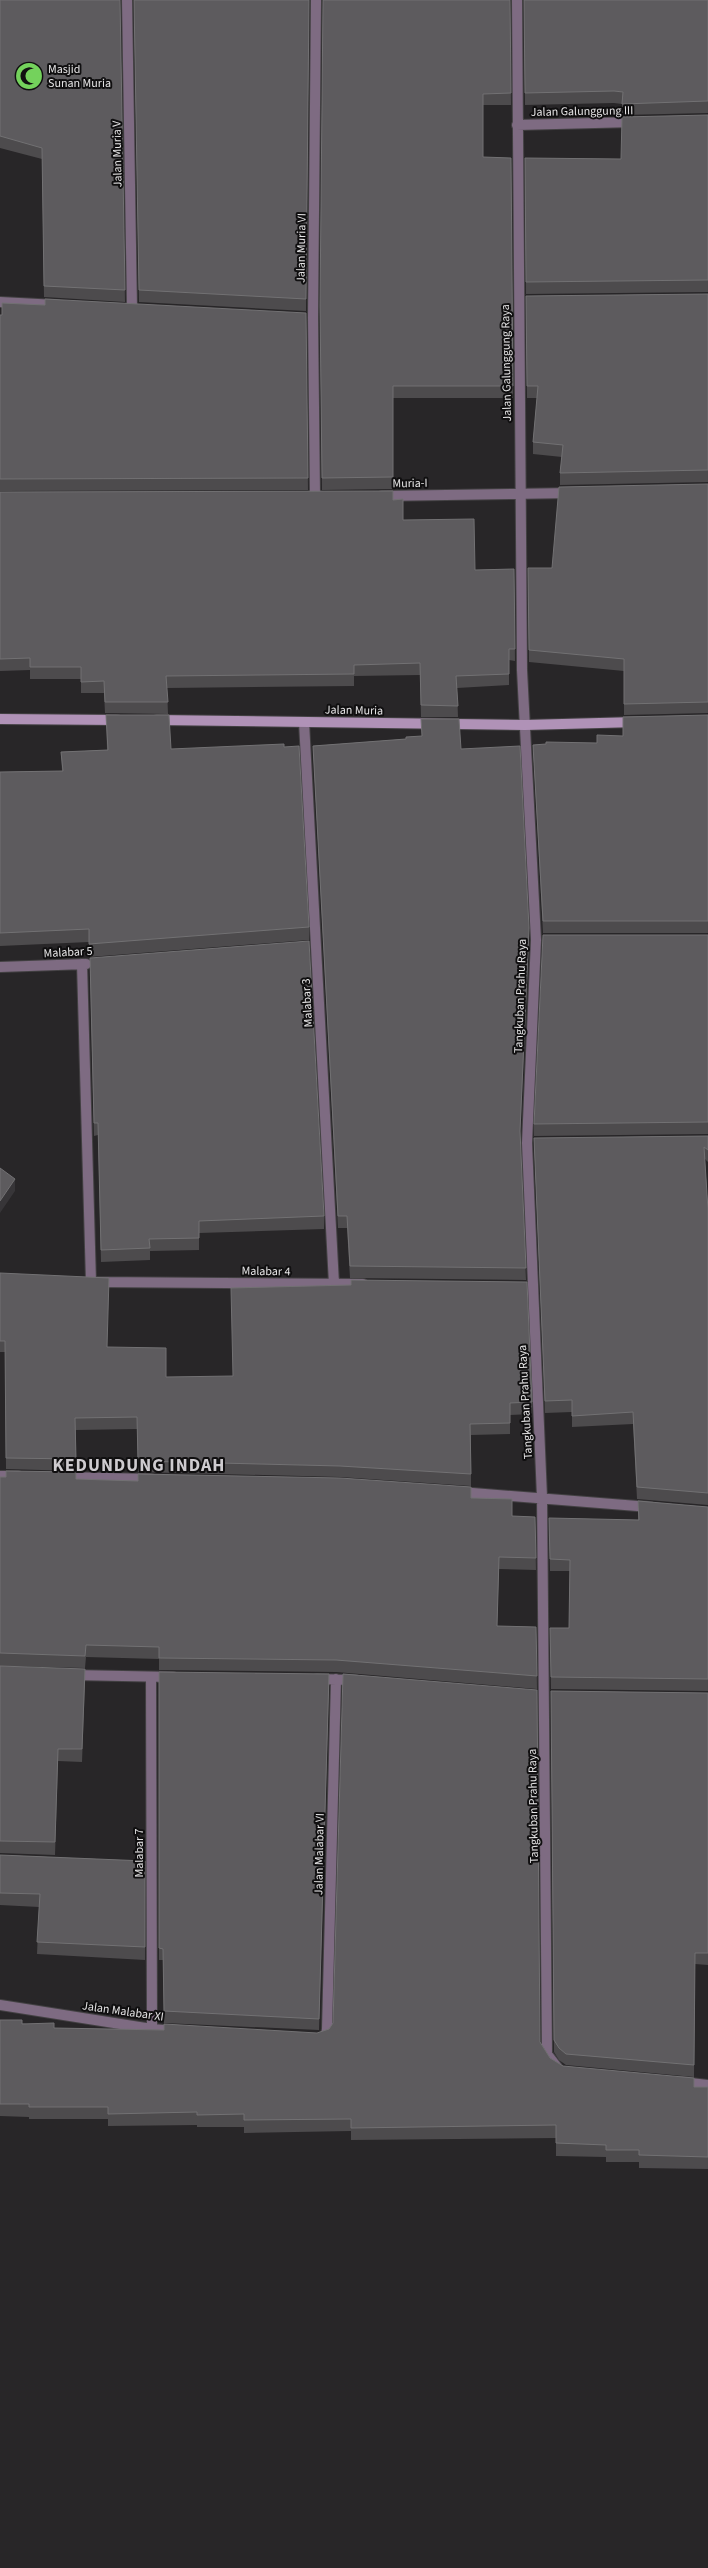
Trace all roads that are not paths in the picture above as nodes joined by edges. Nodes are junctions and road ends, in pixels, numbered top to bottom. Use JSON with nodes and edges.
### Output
{"nodes":[{"id":1,"x":127,"y":0,"type":"edge"},
{"id":2,"x":316,"y":0,"type":"edge"},
{"id":3,"x":517,"y":0,"type":"edge"},
{"id":4,"x":641,"y":122,"type":"edge"},
{"id":5,"x":518,"y":125,"type":"junction"},
{"id":6,"x":0,"y":302,"type":"edge"},
{"id":7,"x":66,"y":305,"type":"edge"},
{"id":8,"x":132,"y":308,"type":"edge"},
{"id":9,"x":580,"y":493,"type":"edge"},
{"id":10,"x":521,"y":494,"type":"junction"},
{"id":11,"x":374,"y":496,"type":"edge"},
{"id":12,"x":315,"y":497,"type":"edge"},
{"id":13,"x":0,"y":719,"type":"edge"},
{"id":14,"x":128,"y":720,"type":"edge"},
{"id":15,"x":147,"y":720,"type":"edge"},
{"id":16,"x":304,"y":722,"type":"junction"},
{"id":17,"x":650,"y":722,"type":"edge"},
{"id":18,"x":525,"y":725,"type":"junction"},
{"id":19,"x":101,"y":963,"type":"edge"},
{"id":20,"x":82,"y":964,"type":"junction"},
{"id":21,"x":0,"y":967,"type":"edge"},
{"id":22,"x":334,"y":1284,"type":"junction"},
{"id":23,"x":374,"y":1284,"type":"edge"},
{"id":24,"x":0,"y":1476,"type":"edge"},
{"id":25,"x":30,"y":1476,"type":"edge"},
{"id":26,"x":50,"y":1477,"type":"edge"},
{"id":27,"x":160,"y":1480,"type":"edge"},
{"id":28,"x":446,"y":1491,"type":"edge"},
{"id":29,"x":542,"y":1497,"type":"junction"},
{"id":30,"x":659,"y":1508,"type":"edge"},
{"id":31,"x":57,"y":1674,"type":"edge"},
{"id":32,"x":151,"y":1677,"type":"junction"},
{"id":33,"x":180,"y":1678,"type":"edge"},
{"id":34,"x":307,"y":1678,"type":"edge"},
{"id":35,"x":336,"y":1679,"type":"junction"},
{"id":36,"x":366,"y":1681,"type":"edge"},
{"id":37,"x":0,"y":2005,"type":"edge"},
{"id":38,"x":152,"y":2029,"type":"junction"},
{"id":39,"x":191,"y":2032,"type":"edge"},
{"id":40,"x":308,"y":2038,"type":"edge"},
{"id":41,"x":564,"y":2072,"type":"edge"},
{"id":42,"x":670,"y":2081,"type":"edge"},
{"id":43,"x":708,"y":2084,"type":"edge"}],
"edges":[{"from":1,"to":8,"type":"street","name":"Jalan Muria V"},
{"from":2,"to":12,"type":"street","name":"Jalan Muria VI"},
{"from":3,"to":5,"type":"street","name":"Jalan Galunggung Raya"},
{"from":4,"to":5,"type":"street","name":"Jalan Galunggung III"},
{"from":5,"to":10,"type":"street","name":"Jalan Galunggung Raya"},
{"from":6,"to":7,"type":"street"},
{"from":9,"to":10,"type":"street","name":"Muria-I"},
{"from":10,"to":11,"type":"street","name":"Muria-I"},
{"from":10,"to":18,"type":"street","name":"Jalan Galunggung Raya"},
{"from":13,"to":14,"type":"street"},
{"from":15,"to":16,"type":"street","name":"Jalan Muria"},
{"from":16,"to":18,"type":"street","name":"Jalan Muria"},
{"from":16,"to":22,"type":"street","name":"Malabar 3"},
{"from":17,"to":18,"type":"street","name":"Jalan Muria"},
{"from":18,"to":29,"type":"street","name":"Tangkuban Prahu Raya"},
{"from":19,"to":20,"type":"street","name":"Malabar 5"},
{"from":20,"to":21,"type":"street","name":"Malabar 5"},
{"from":20,"to":22,"type":"street","name":"Malabar 4"},
{"from":22,"to":23,"type":"street","name":"Malabar 4"},
{"from":24,"to":25,"type":"street"},
{"from":26,"to":27,"type":"street"},
{"from":28,"to":29,"type":"street"},
{"from":29,"to":30,"type":"street"},
{"from":29,"to":41,"type":"street","name":"Tangkuban Prahu Raya"},
{"from":31,"to":32,"type":"street"},
{"from":32,"to":33,"type":"street"},
{"from":32,"to":38,"type":"street","name":"Malabar 7"},
{"from":34,"to":35,"type":"street"},
{"from":35,"to":36,"type":"street"},
{"from":35,"to":40,"type":"street","name":"Jalan Malabar VI"},
{"from":37,"to":38,"type":"street","name":"Jalan Malabar XI"},
{"from":38,"to":39,"type":"street","name":"Jalan Malabar XI"},
{"from":42,"to":43,"type":"street"}]}
